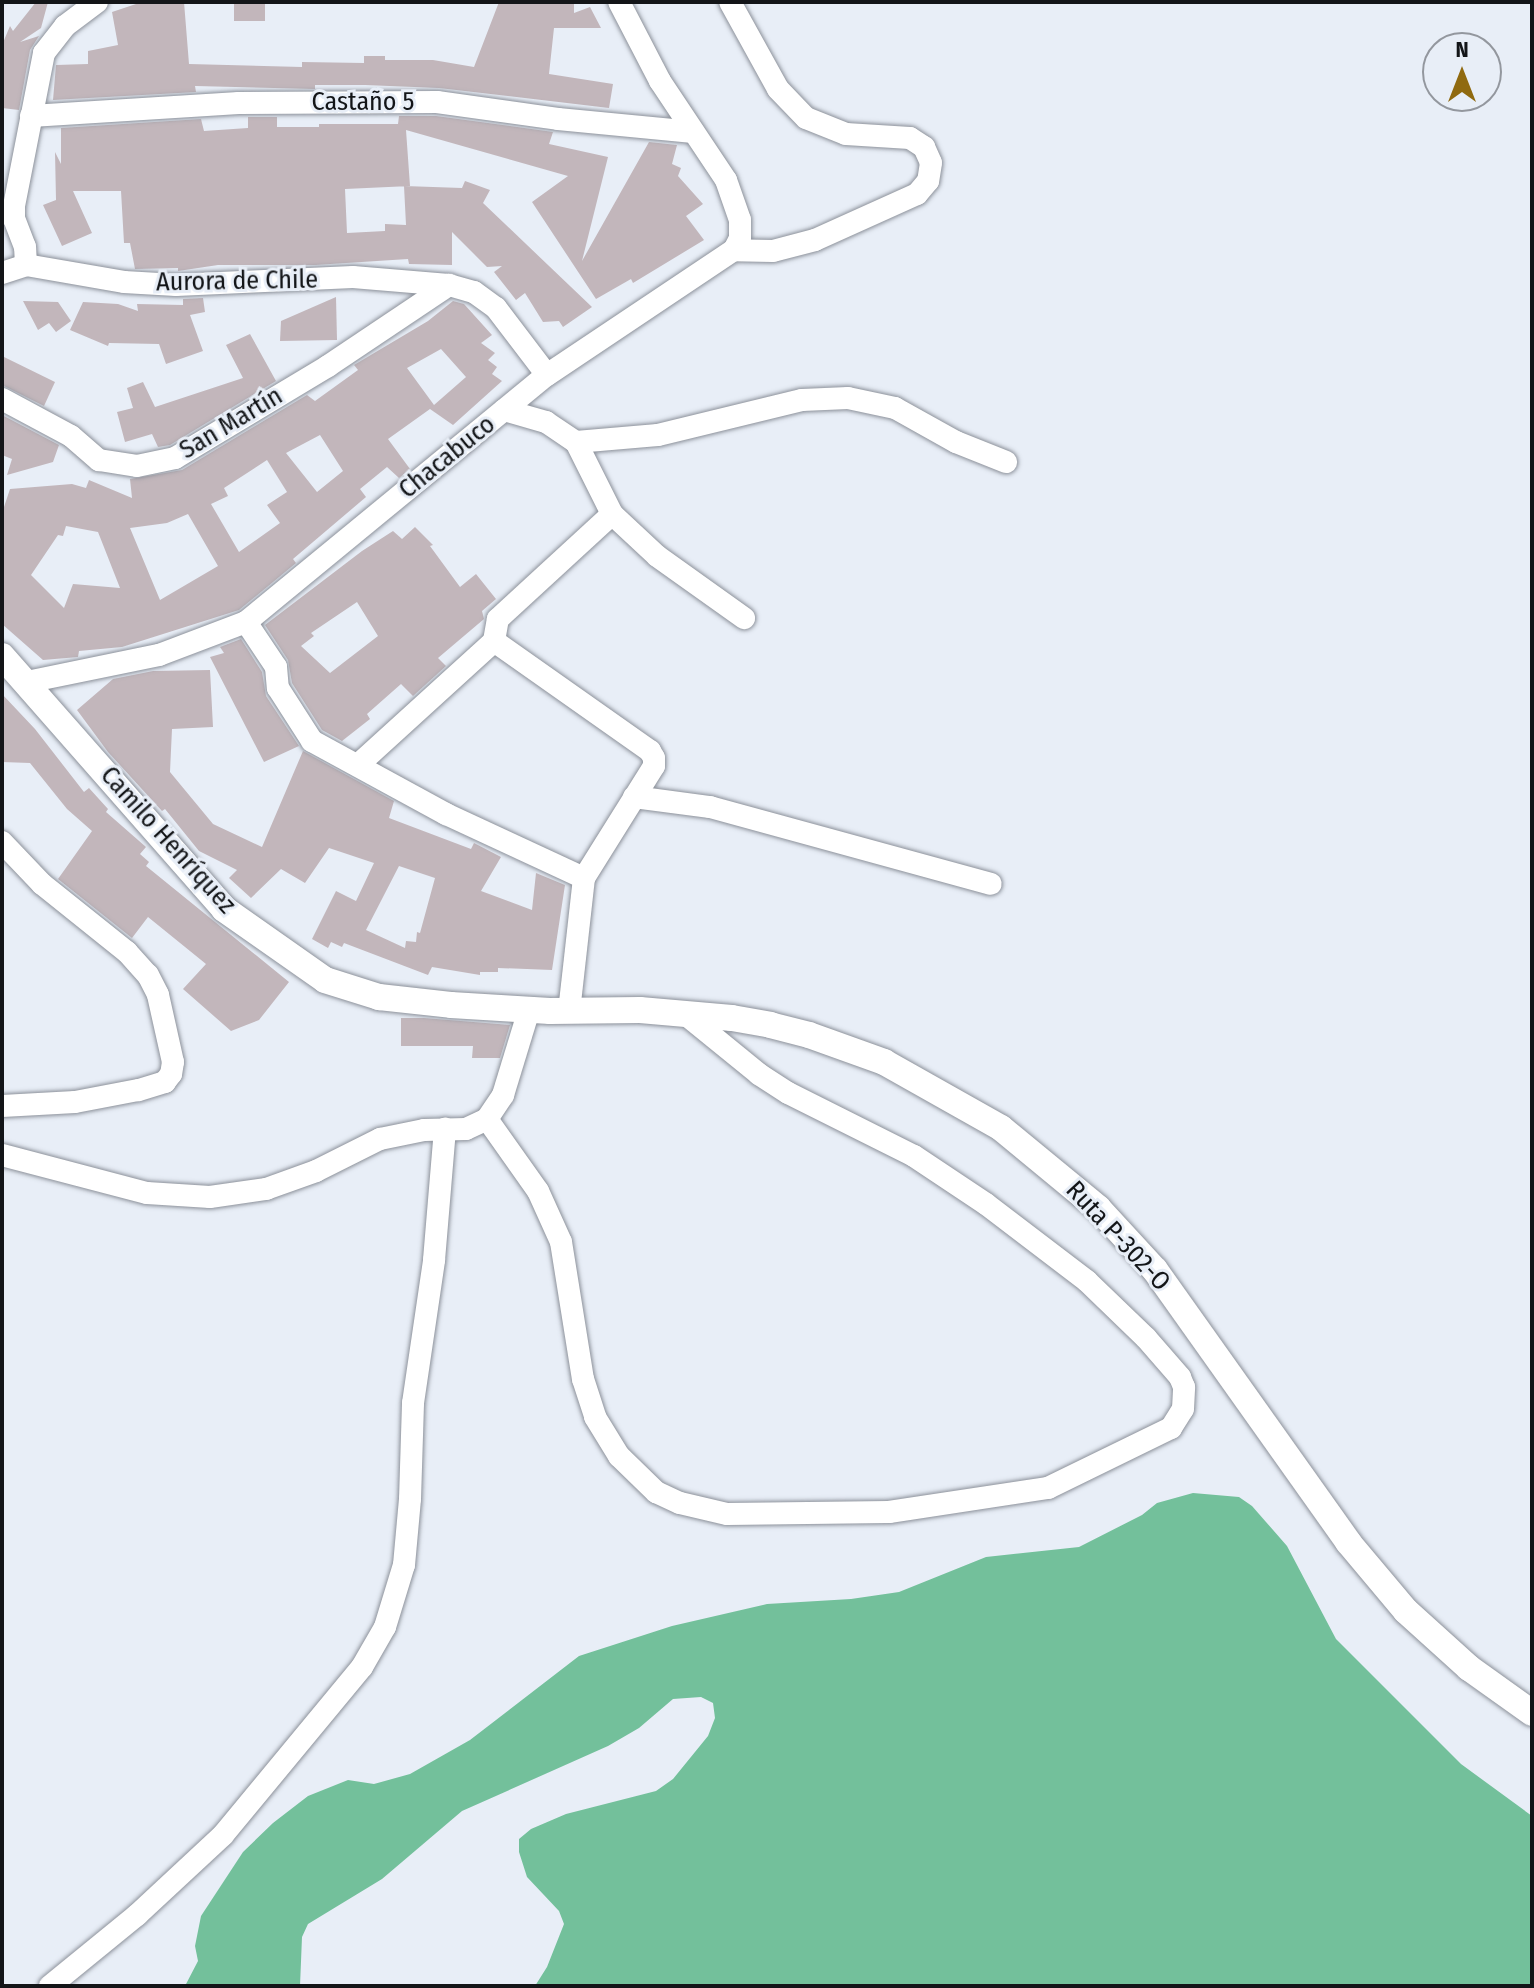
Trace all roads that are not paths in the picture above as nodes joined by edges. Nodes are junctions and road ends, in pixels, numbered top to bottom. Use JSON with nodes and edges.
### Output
{"nodes":[{"id":1,"x":97,"y":2,"type":"edge"},
{"id":2,"x":619,"y":2,"type":"edge"},
{"id":3,"x":730,"y":2,"type":"edge"},
{"id":4,"x":31,"y":116,"type":"junction"},
{"id":5,"x":693,"y":132,"type":"junction"},
{"id":6,"x":734,"y":250,"type":"junction"},
{"id":7,"x":26,"y":265,"type":"junction"},
{"id":8,"x":2,"y":273,"type":"edge"},
{"id":9,"x":449,"y":285,"type":"junction"},
{"id":10,"x":547,"y":375,"type":"junction"},
{"id":11,"x":2,"y":399,"type":"edge"},
{"id":12,"x":504,"y":410,"type":"junction"},
{"id":13,"x":576,"y":442,"type":"junction"},
{"id":14,"x":1006,"y":462,"type":"dead end"},
{"id":15,"x":612,"y":514,"type":"junction"},
{"id":16,"x":744,"y":618,"type":"dead end"},
{"id":17,"x":246,"y":622,"type":"junction"},
{"id":18,"x":494,"y":641,"type":"junction"},
{"id":19,"x":2,"y":656,"type":"edge"},
{"id":20,"x":27,"y":682,"type":"junction"},
{"id":21,"x":359,"y":764,"type":"junction"},
{"id":22,"x":634,"y":797,"type":"junction"},
{"id":23,"x":2,"y":842,"type":"edge"},
{"id":24,"x":584,"y":878,"type":"junction"},
{"id":25,"x":991,"y":884,"type":"dead end"},
{"id":26,"x":549,"y":1011,"type":"junction"},
{"id":27,"x":684,"y":1013,"type":"junction"},
{"id":28,"x":2,"y":1106,"type":"edge"},
{"id":29,"x":487,"y":1119,"type":"junction"},
{"id":30,"x":445,"y":1128,"type":"junction"},
{"id":31,"x":2,"y":1155,"type":"edge"},
{"id":32,"x":1532,"y":1713,"type":"edge"},
{"id":33,"x":50,"y":1986,"type":"edge"}],
"edges":[{"from":1,"to":4,"type":"street"},
{"from":2,"to":5,"type":"street"},
{"from":3,"to":6,"type":"street"},
{"from":4,"to":5,"type":"street","name":"Castaño 5"},
{"from":4,"to":7,"type":"street"},
{"from":5,"to":6,"type":"street"},
{"from":6,"to":10,"type":"street","name":"Chacabuco"},
{"from":7,"to":8,"type":"street","name":"Aurora de Chile"},
{"from":7,"to":9,"type":"street","name":"Aurora de Chile"},
{"from":9,"to":10,"type":"street","name":"Aurora de Chile"},
{"from":9,"to":11,"type":"street","name":"San Martín"},
{"from":10,"to":12,"type":"street","name":"Chacabuco"},
{"from":12,"to":13,"type":"street"},
{"from":12,"to":17,"type":"street","name":"Chacabuco"},
{"from":13,"to":14,"type":"street"},
{"from":13,"to":15,"type":"street"},
{"from":15,"to":16,"type":"street"},
{"from":15,"to":18,"type":"street"},
{"from":17,"to":20,"type":"street","name":"Chacabuco"},
{"from":17,"to":21,"type":"street"},
{"from":18,"to":21,"type":"street"},
{"from":18,"to":22,"type":"street"},
{"from":19,"to":20,"type":"street","name":"Camilo Henríquez"},
{"from":20,"to":26,"type":"street","name":"Camilo Henríquez"},
{"from":21,"to":24,"type":"street"},
{"from":22,"to":24,"type":"street"},
{"from":22,"to":25,"type":"street"},
{"from":23,"to":28,"type":"street"},
{"from":24,"to":26,"type":"street"},
{"from":26,"to":27,"type":"street","name":"Ruta P-302-O"},
{"from":26,"to":29,"type":"street"},
{"from":27,"to":29,"type":"street"},
{"from":27,"to":32,"type":"street","name":"Ruta P-302-O"},
{"from":29,"to":30,"type":"street"},
{"from":30,"to":31,"type":"street"},
{"from":30,"to":33,"type":"street"}]}
